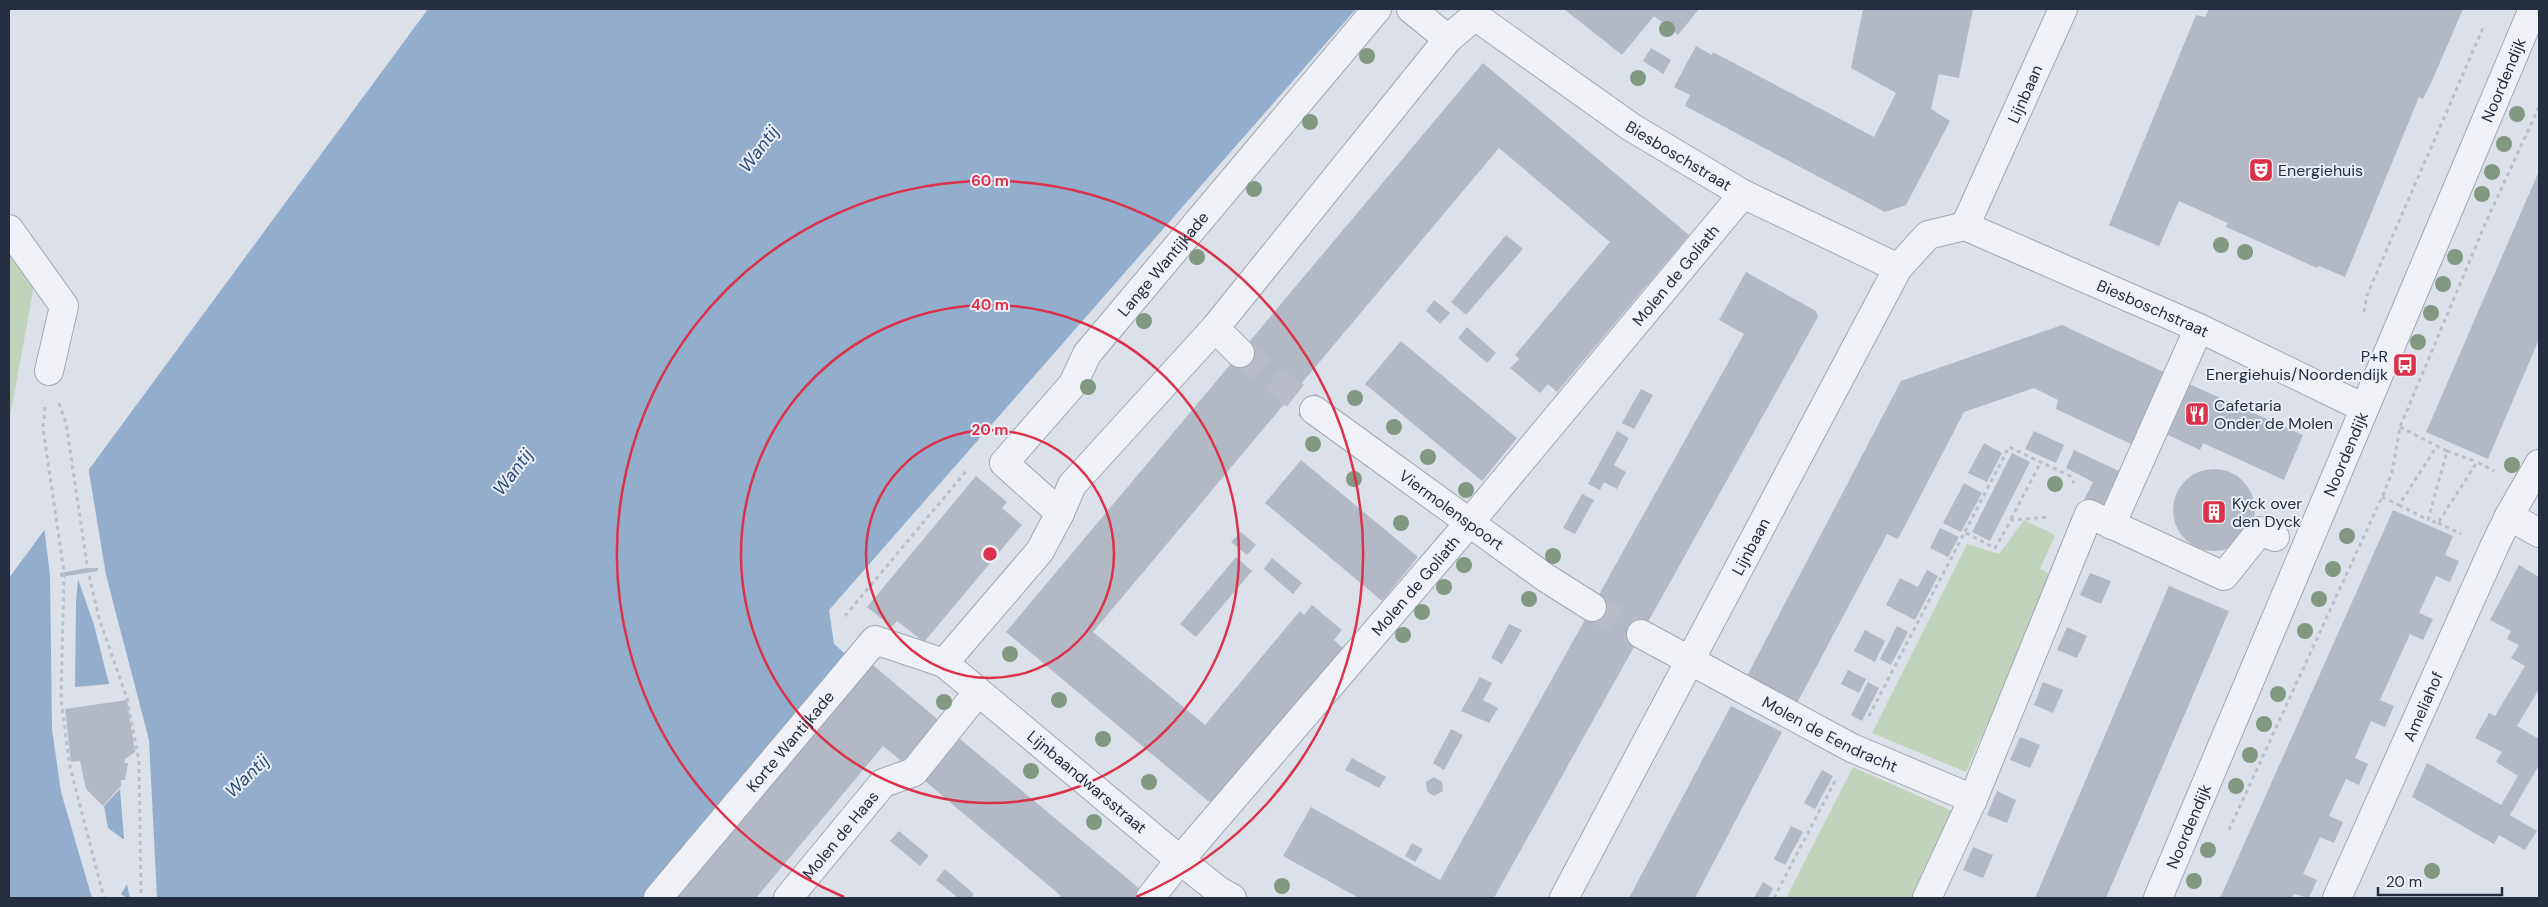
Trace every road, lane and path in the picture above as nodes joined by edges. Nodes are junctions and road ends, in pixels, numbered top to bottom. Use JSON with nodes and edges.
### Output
{"nodes":[{"id":1,"x":1377,"y":9,"type":"edge"},
{"id":2,"x":1411,"y":9,"type":"edge"},
{"id":3,"x":2063,"y":9,"type":"edge"},
{"id":4,"x":2533,"y":9,"type":"edge"},
{"id":5,"x":1478,"y":12,"type":"edge"},
{"id":6,"x":1448,"y":39,"type":"junction"},
{"id":7,"x":2539,"y":108,"type":"edge"},
{"id":8,"x":1743,"y":194,"type":"junction"},
{"id":9,"x":1965,"y":226,"type":"junction"},
{"id":10,"x":9,"y":229,"type":"edge"},
{"id":11,"x":1898,"y":268,"type":"junction"},
{"id":12,"x":1215,"y":328,"type":"junction"},
{"id":13,"x":2199,"y":328,"type":"junction"},
{"id":14,"x":1240,"y":353,"type":"tunnel mouth"},
{"id":15,"x":49,"y":372,"type":"junction"},
{"id":16,"x":2364,"y":408,"type":"junction"},
{"id":17,"x":1314,"y":410,"type":"tunnel mouth"},
{"id":18,"x":2400,"y":427,"type":"junction"},
{"id":19,"x":2437,"y":446,"type":"junction"},
{"id":20,"x":2447,"y":451,"type":"junction"},
{"id":21,"x":2041,"y":462,"type":"junction"},
{"id":22,"x":2476,"y":462,"type":"junction"},
{"id":23,"x":2539,"y":464,"type":"edge"},
{"id":24,"x":969,"y":468,"type":"dead end"},
{"id":25,"x":2525,"y":489,"type":"junction"},
{"id":26,"x":2382,"y":497,"type":"junction"},
{"id":27,"x":2399,"y":505,"type":"junction"},
{"id":28,"x":1060,"y":514,"type":"junction"},
{"id":29,"x":2509,"y":516,"type":"junction"},
{"id":30,"x":2011,"y":520,"type":"junction"},
{"id":31,"x":2100,"y":520,"type":"junction"},
{"id":32,"x":2428,"y":520,"type":"junction"},
{"id":33,"x":1470,"y":522,"type":"junction"},
{"id":34,"x":2438,"y":524,"type":"junction"},
{"id":35,"x":2453,"y":531,"type":"dead end"},
{"id":36,"x":1966,"y":533,"type":"junction"},
{"id":37,"x":2539,"y":533,"type":"edge"},
{"id":38,"x":2275,"y":537,"type":"dead end"},
{"id":39,"x":854,"y":606,"type":"dead end"},
{"id":40,"x":1592,"y":607,"type":"tunnel mouth"},
{"id":41,"x":1641,"y":634,"type":"tunnel mouth"},
{"id":42,"x":1690,"y":660,"type":"junction"},
{"id":43,"x":944,"y":663,"type":"junction"},
{"id":44,"x":978,"y":692,"type":"junction"},
{"id":45,"x":1852,"y":748,"type":"junction"},
{"id":46,"x":1973,"y":799,"type":"junction"},
{"id":47,"x":2226,"y":836,"type":"dead end"},
{"id":48,"x":1180,"y":860,"type":"junction"},
{"id":49,"x":1222,"y":896,"type":"edge"},
{"id":50,"x":104,"y":898,"type":"edge"},
{"id":51,"x":140,"y":898,"type":"edge"},
{"id":52,"x":658,"y":898,"type":"edge"},
{"id":53,"x":788,"y":898,"type":"edge"},
{"id":54,"x":1150,"y":898,"type":"edge"},
{"id":55,"x":1564,"y":898,"type":"edge"},
{"id":56,"x":1774,"y":898,"type":"edge"},
{"id":57,"x":1927,"y":898,"type":"edge"},
{"id":58,"x":2158,"y":898,"type":"edge"},
{"id":59,"x":2338,"y":898,"type":"edge"}],
"edges":[{"from":1,"to":28,"type":"street","name":"Lange Wantijkade"},
{"from":2,"to":6,"type":"street"},
{"from":3,"to":9,"type":"street","name":"Lijnbaan"},
{"from":4,"to":16,"type":"street","name":"Noordendijk"},
{"from":5,"to":6,"type":"street"},
{"from":5,"to":8,"type":"street","name":"Biesboschstraat"},
{"from":6,"to":12,"type":"street"},
{"from":7,"to":18,"type":"path"},
{"from":8,"to":11,"type":"street","name":"Biesboschstraat"},
{"from":8,"to":33,"type":"street","name":"Molen de Goliath"},
{"from":9,"to":11,"type":"street","name":"Lijnbaan"},
{"from":9,"to":13,"type":"street","name":"Biesboschstraat"},
{"from":10,"to":15,"type":"street"},
{"from":11,"to":42,"type":"street","name":"Lijnbaan"},
{"from":12,"to":14,"type":"street"},
{"from":12,"to":28,"type":"street"},
{"from":13,"to":16,"type":"street","name":"Biesboschstraat"},
{"from":13,"to":31,"type":"street"},
{"from":15,"to":50,"type":"path"},
{"from":15,"to":51,"type":"path"},
{"from":16,"to":58,"type":"street","name":"Noordendijk"},
{"from":17,"to":33,"type":"street","name":"Viermolenspoort"},
{"from":18,"to":19,"type":"path"},
{"from":18,"to":26,"type":"path"},
{"from":19,"to":20,"type":"path"},
{"from":19,"to":27,"type":"path"},
{"from":20,"to":22,"type":"path"},
{"from":20,"to":32,"type":"path"},
{"from":21,"to":30,"type":"path"},
{"from":21,"to":31,"type":"path"},
{"from":21,"to":36,"type":"path"},
{"from":22,"to":25,"type":"path"},
{"from":22,"to":34,"type":"path"},
{"from":23,"to":25,"type":"street","name":"Ameliahof"},
{"from":24,"to":39,"type":"path"},
{"from":25,"to":29,"type":"street","name":"Ameliahof"},
{"from":26,"to":27,"type":"path"},
{"from":26,"to":47,"type":"path"},
{"from":27,"to":32,"type":"path"},
{"from":28,"to":43,"type":"street"},
{"from":29,"to":37,"type":"street"},
{"from":29,"to":59,"type":"street","name":"Ameliahof"},
{"from":30,"to":31,"type":"path"},
{"from":30,"to":36,"type":"path"},
{"from":31,"to":38,"type":"street"},
{"from":31,"to":46,"type":"street"},
{"from":32,"to":34,"type":"path"},
{"from":33,"to":40,"type":"street","name":"Viermolenspoort"},
{"from":33,"to":48,"type":"street","name":"Molen de Goliath"},
{"from":34,"to":35,"type":"path"},
{"from":36,"to":45,"type":"path"},
{"from":41,"to":42,"type":"street"},
{"from":42,"to":45,"type":"street","name":"Molen de Eendracht"},
{"from":42,"to":55,"type":"street","name":"Lijnbaan"},
{"from":43,"to":44,"type":"street","name":"Lijnbaandwarsstraat"},
{"from":43,"to":52,"type":"street","name":"Korte Wantijkade"},
{"from":44,"to":48,"type":"street","name":"Lijnbaandwarsstraat"},
{"from":44,"to":53,"type":"street","name":"Molen de Haas"},
{"from":45,"to":46,"type":"street","name":"Molen de Eendracht"},
{"from":45,"to":56,"type":"path"},
{"from":46,"to":57,"type":"street"},
{"from":48,"to":49,"type":"street","name":"Lijnbaandwarsstraat"},
{"from":48,"to":54,"type":"street","name":"Molen de Goliath"}]}
